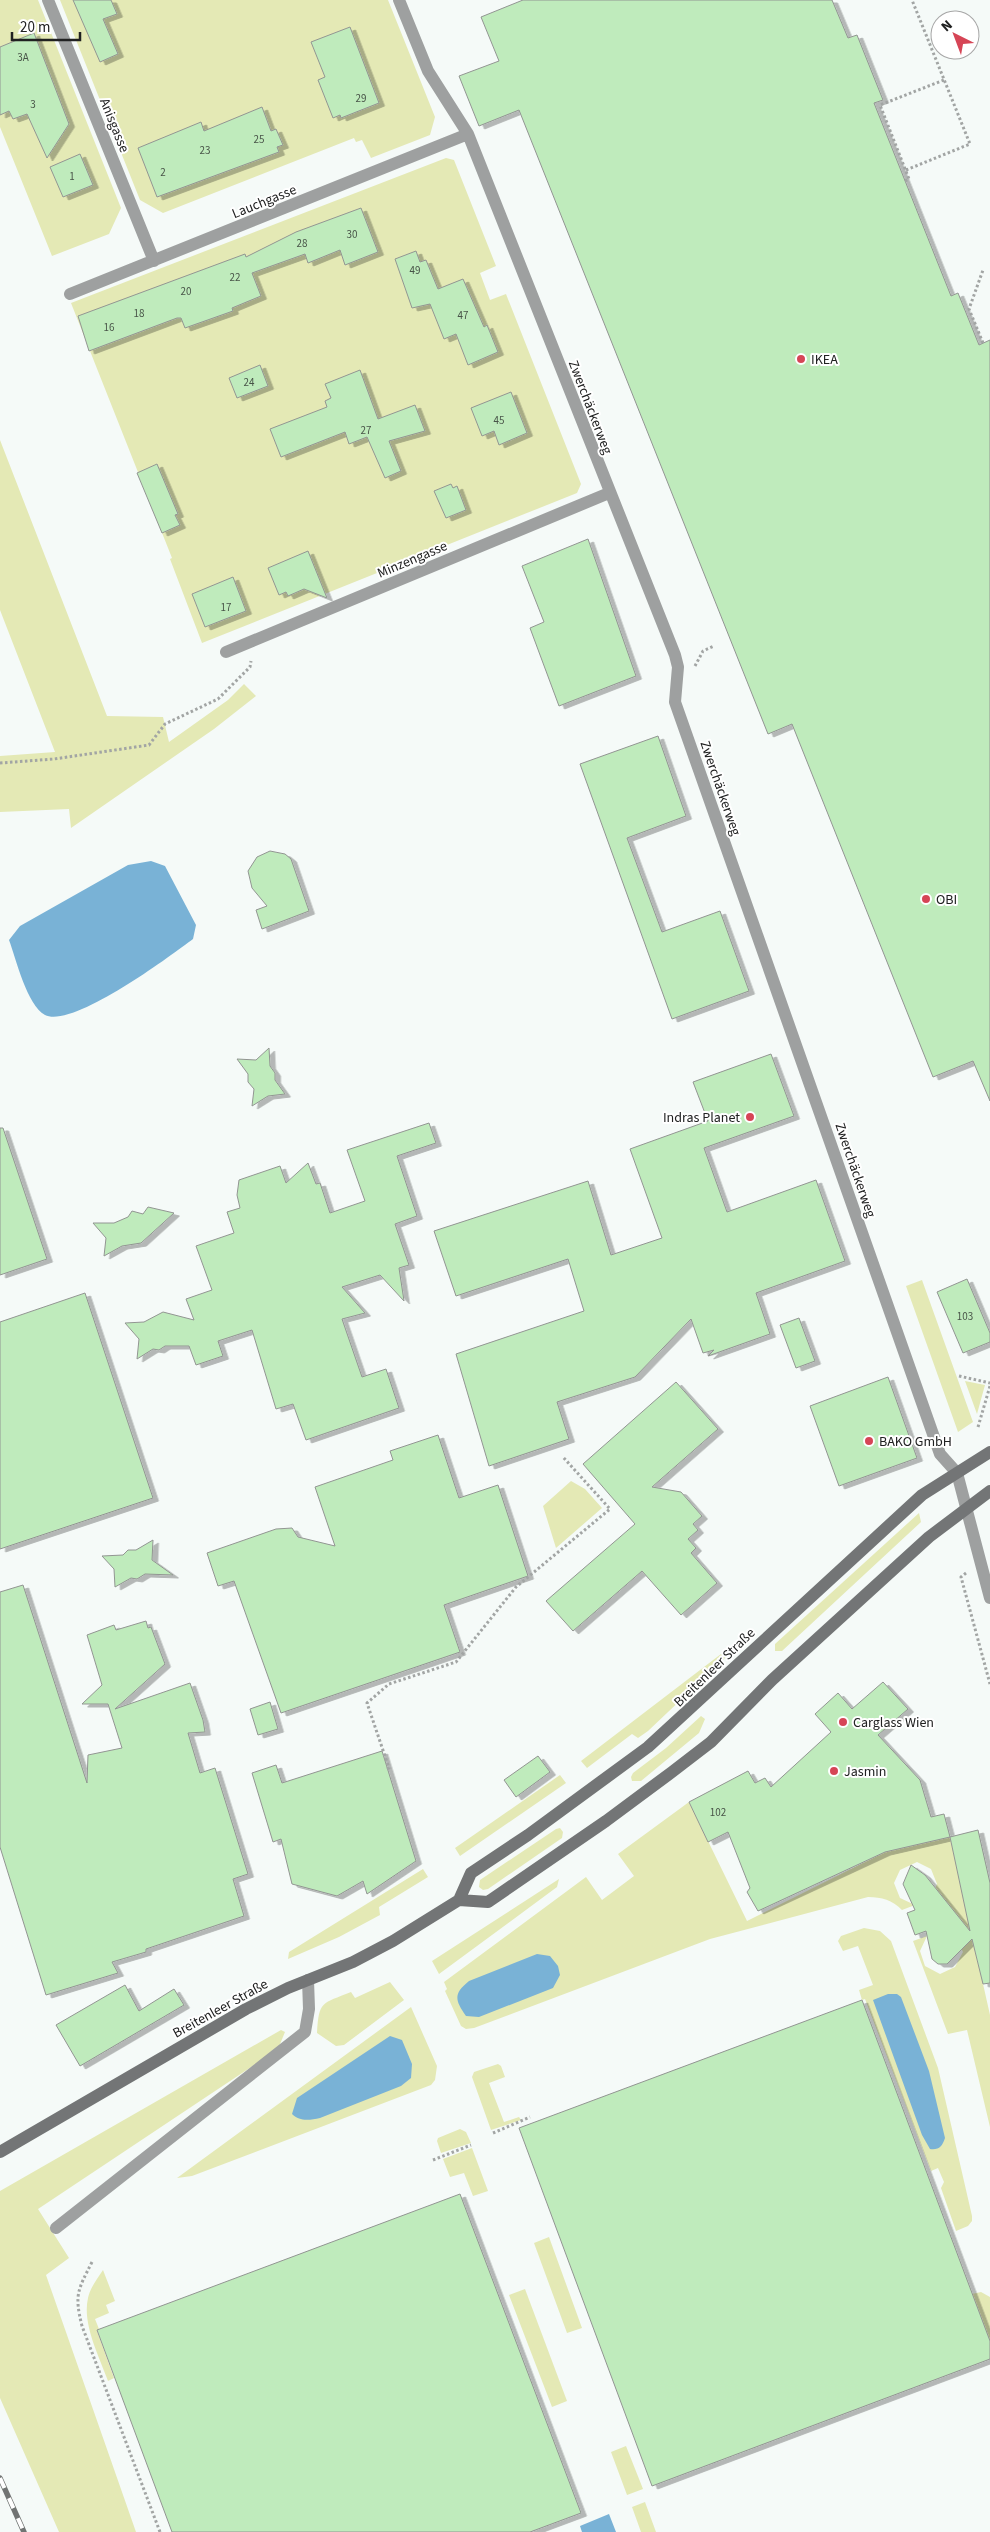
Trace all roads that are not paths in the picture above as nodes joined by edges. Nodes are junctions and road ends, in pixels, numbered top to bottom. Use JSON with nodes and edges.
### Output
{"nodes":[{"id":1,"x":48,"y":0,"type":"edge"},
{"id":2,"x":399,"y":0,"type":"edge"},
{"id":3,"x":468,"y":134,"type":"junction"},
{"id":4,"x":154,"y":261,"type":"junction"},
{"id":5,"x":70,"y":294,"type":"dead end"},
{"id":6,"x":609,"y":493,"type":"junction"},
{"id":7,"x":226,"y":652,"type":"dead end"},
{"id":8,"x":990,"y":1452,"type":"edge"},
{"id":9,"x":957,"y":1473,"type":"junction"},
{"id":10,"x":990,"y":1491,"type":"edge"},
{"id":11,"x":967,"y":1509,"type":"junction"},
{"id":12,"x":990,"y":1598,"type":"edge"},
{"id":13,"x":459,"y":1900,"type":"junction"},
{"id":14,"x":308,"y":1980,"type":"junction"},
{"id":15,"x":0,"y":2152,"type":"edge"},
{"id":16,"x":56,"y":2228,"type":"dead end"}],
"edges":[{"from":1,"to":4,"type":"street","name":"Anisgasse"},
{"from":2,"to":3,"type":"street","name":"Zwerchäckerweg"},
{"from":3,"to":4,"type":"street","name":"Lauchgasse"},
{"from":3,"to":6,"type":"street","name":"Zwerchäckerweg"},
{"from":4,"to":5,"type":"street","name":"Lauchgasse"},
{"from":6,"to":7,"type":"street","name":"Minzengasse"},
{"from":6,"to":9,"type":"street","name":"Zwerchäckerweg"},
{"from":8,"to":9,"type":"main road","name":"Breitenleer Straße"},
{"from":9,"to":11,"type":"street","name":"Zwerchäckerweg"},
{"from":9,"to":13,"type":"main road","name":"Breitenleer Straße"},
{"from":10,"to":11,"type":"main road"},
{"from":11,"to":12,"type":"street","name":"Zwerchäckerweg"},
{"from":11,"to":13,"type":"main road"},
{"from":13,"to":14,"type":"main road","name":"Breitenleer Straße"},
{"from":14,"to":15,"type":"main road","name":"Breitenleer Straße"},
{"from":14,"to":16,"type":"street"}]}
